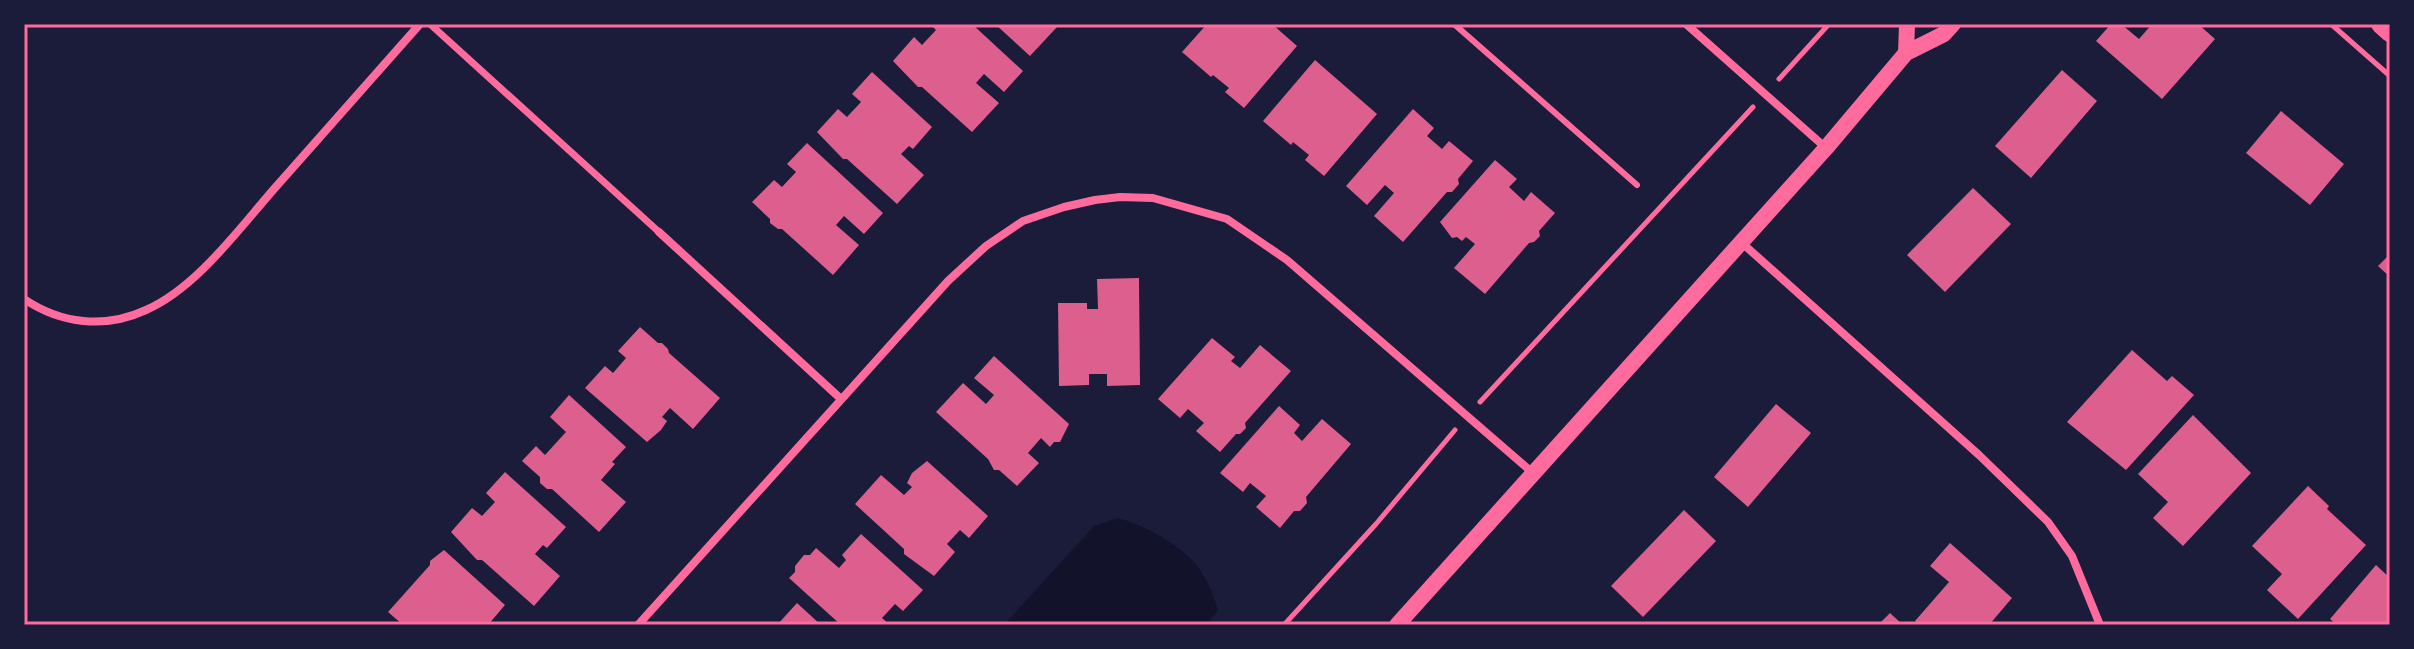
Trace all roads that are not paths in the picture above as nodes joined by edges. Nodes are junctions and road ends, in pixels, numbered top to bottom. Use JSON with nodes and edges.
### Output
{"nodes":[{"id":1,"x":420,"y":24,"type":"edge"},
{"id":2,"x":430,"y":24,"type":"edge"},
{"id":3,"x":1454,"y":24,"type":"edge"},
{"id":4,"x":1686,"y":24,"type":"edge"},
{"id":5,"x":1907,"y":24,"type":"edge"},
{"id":6,"x":1953,"y":24,"type":"edge"},
{"id":7,"x":2381,"y":24,"type":"edge"},
{"id":8,"x":2390,"y":32,"type":"edge"},
{"id":9,"x":1906,"y":53,"type":"junction"},
{"id":10,"x":1826,"y":148,"type":"junction"},
{"id":11,"x":1637,"y":185,"type":"dead end"},
{"id":12,"x":659,"y":232,"type":"joint"},
{"id":13,"x":1742,"y":243,"type":"junction"},
{"id":14,"x":25,"y":300,"type":"edge"},
{"id":15,"x":841,"y":399,"type":"junction"},
{"id":16,"x":1534,"y":474,"type":"junction"},
{"id":17,"x":638,"y":625,"type":"edge"},
{"id":18,"x":1397,"y":625,"type":"edge"},
{"id":19,"x":2100,"y":625,"type":"edge"}],
"edges":[{"from":1,"to":14,"type":"street"},
{"from":2,"to":12,"type":"street"},
{"from":3,"to":11,"type":"lane"},
{"from":4,"to":10,"type":"street"},
{"from":5,"to":9,"type":"main road"},
{"from":6,"to":9,"type":"main road"},
{"from":7,"to":8,"type":"main road"},
{"from":9,"to":10,"type":"main road"},
{"from":10,"to":13,"type":"main road"},
{"from":12,"to":15,"type":"street"},
{"from":13,"to":16,"type":"main road"},
{"from":13,"to":19,"type":"street"},
{"from":15,"to":16,"type":"street"},
{"from":15,"to":17,"type":"street"},
{"from":16,"to":18,"type":"main road"}]}
